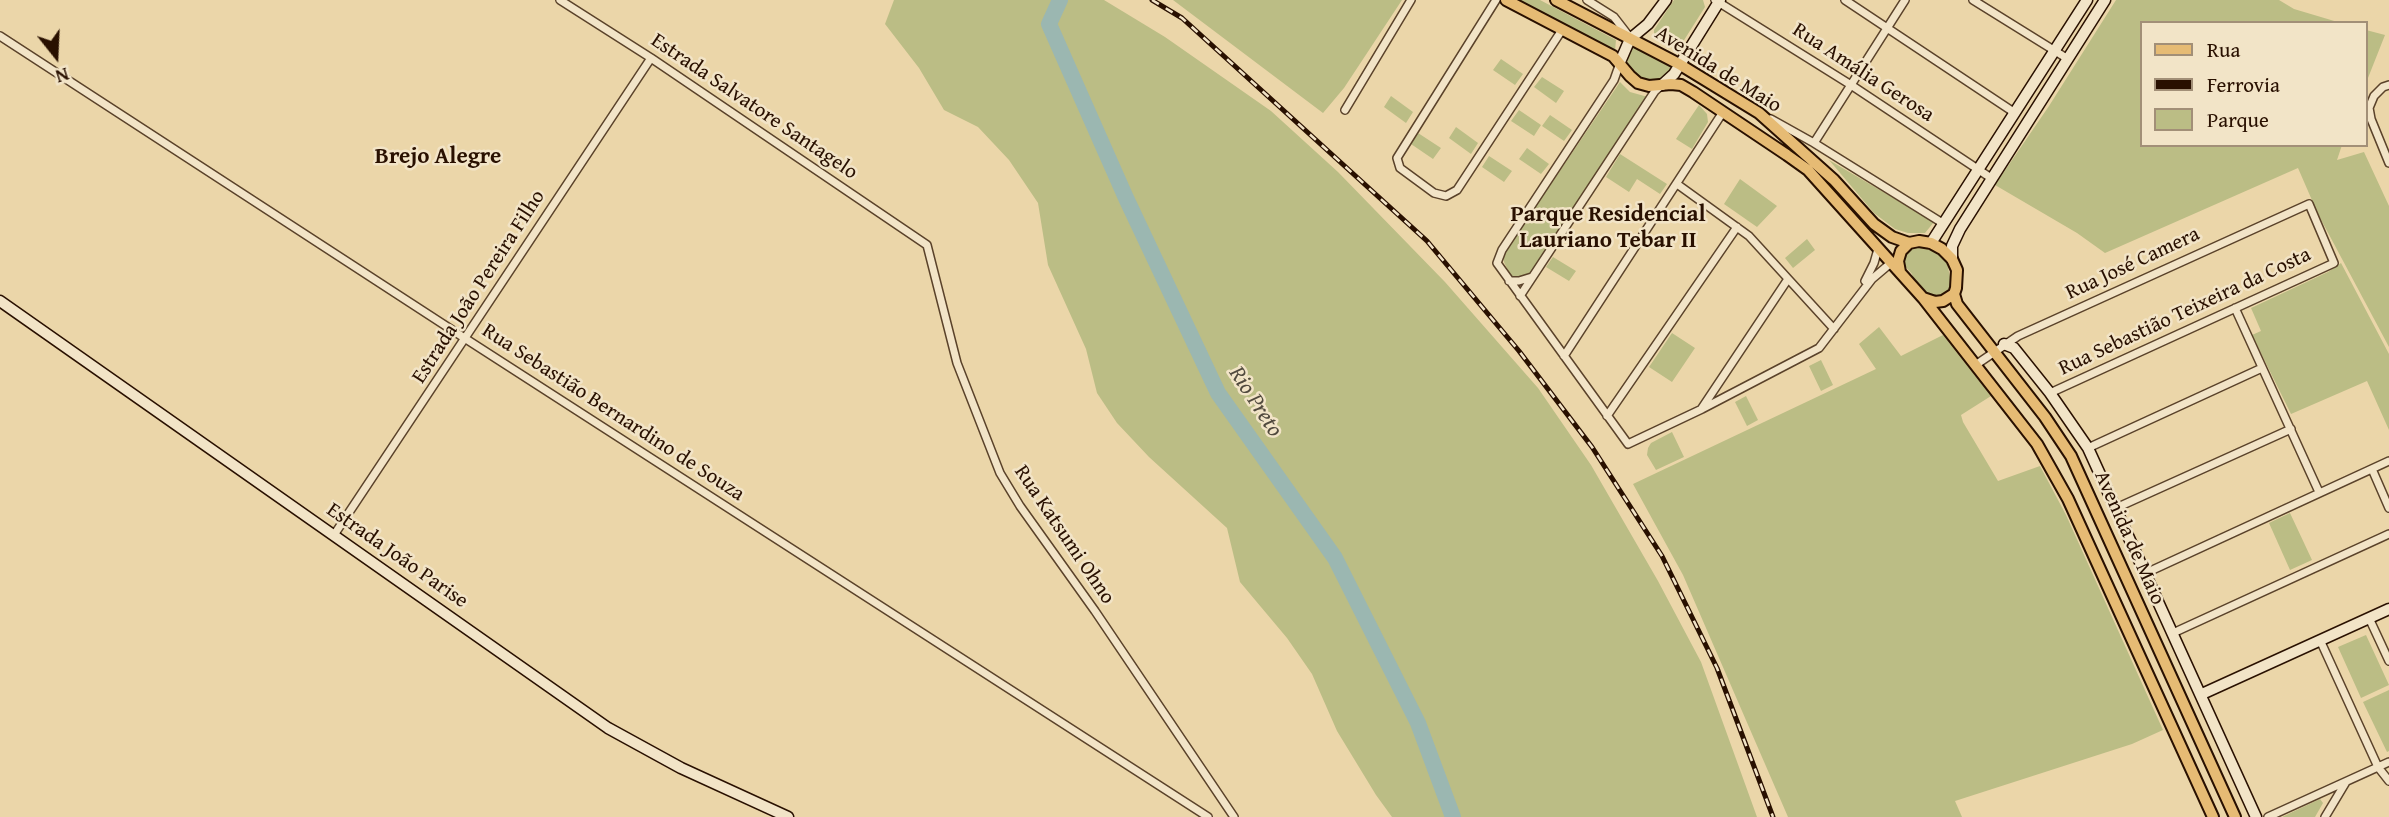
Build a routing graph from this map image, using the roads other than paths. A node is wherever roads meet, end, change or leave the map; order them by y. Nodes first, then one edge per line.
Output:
1 (560, 0) edge
2 (1411, 0) edge
3 (1496, 0) edge
4 (1506, 0) edge
5 (1556, 0) edge
6 (1587, 0) edge
7 (1666, 0) edge
8 (1845, 0) edge
9 (1905, 0) edge
10 (1973, 0) edge
11 (2087, 0) edge
12 (2105, 0) edge
13 (1718, 1) edge
14 (1887, 27) junction
15 (1562, 30) junction
16 (0, 36) edge
17 (1630, 38) junction
18 (2054, 51) junction
19 (651, 58) junction
20 (2068, 60) junction
21 (1620, 62) junction
22 (1679, 64) junction
23 (1662, 85) junction
24 (1852, 85) junction
25 (2389, 85) edge
26 (1345, 110) dead end
27 (1723, 112) junction
28 (1759, 113) junction
29 (2015, 113) junction
30 (1814, 143) junction
31 (2389, 163) edge
32 (1979, 169) junction
33 (1991, 178) junction
34 (1677, 184) junction
35 (1944, 224) junction
36 (1737, 227) junction
37 (1909, 243) junction
38 (1931, 243) junction
39 (927, 245) joint
40 (1878, 249) junction
41 (1952, 260) junction
42 (1892, 262) junction
43 (2334, 263) joint
44 (1900, 272) junction
45 (1533, 276) junction
46 (1788, 279) junction
47 (1509, 281) junction
48 (1954, 294) junction
49 (1520, 296) junction
50 (1855, 298) junction
51 (1923, 298) junction
52 (0, 301) edge
53 (2235, 308) junction
54 (1834, 329) junction
55 (466, 340) junction
56 (2004, 344) junction
57 (1993, 352) junction
58 (1564, 356) junction
59 (1977, 364) junction
60 (2262, 368) junction
61 (2050, 393) junction
62 (1702, 409) junction
63 (1607, 415) junction
64 (2291, 429) junction
65 (2088, 448) junction
66 (2389, 461) edge
67 (2372, 469) junction
68 (2319, 492) junction
69 (2116, 508) junction
70 (2389, 508) edge
71 (2389, 534) edge
72 (334, 536) junction
73 (2146, 573) junction
74 (2389, 609) edge
75 (2369, 618) junction
76 (2173, 633) junction
77 (2153, 640) junction
78 (2320, 640) junction
79 (2138, 650) junction
80 (2389, 661) edge
81 (2202, 694) junction
82 (2389, 762) edge
83 (2378, 767) junction
84 (2389, 781) edge
85 (2346, 782) junction
86 (788, 817) edge
87 (1208, 817) edge
88 (1234, 817) edge
89 (2213, 817) edge
90 (2235, 817) edge
91 (2256, 817) edge
92 (2268, 817) edge
93 (2325, 817) edge

1 - 19 street, Estrada Salvatore Santagelo
2 - 26 street
3 - 15 street
4 - 15 main road, Avenida de Maio
5 - 17 main road, Avenida de Maio
6 - 17 street
7 - 17 main road
8 - 14 street
9 - 14 street
10 - 18 street
11 - 18 main road
12 - 20 main road
13 - 22 main road
13 - 24 street, Rua Amália Gerosa
14 - 24 street
14 - 29 street
15 - 21 main road, Avenida de Maio
16 - 55 street, Rua Sebastião Bernardino de Souza
17 - 21 main road
17 - 22 main road, Avenida de Maio
18 - 20 street
18 - 29 main road
19 - 39 street, Estrada Salvatore Santagelo
19 - 55 street, Estrada João Pereira Filho
20 - 33 main road
21 - 23 main road, Avenida de Maio
21 - 47 street
22 - 23 main road
22 - 28 main road, Avenida de Maio
23 - 27 main road, Avenida de Maio
23 - 45 street
24 - 30 street
24 - 32 street, Rua Amália Gerosa
25 - 31 street
27 - 34 street
27 - 40 main road, Avenida de Maio
28 - 30 street
28 - 37 main road, Avenida de Maio
29 - 32 main road
30 - 35 street
32 - 33 street, Rua Amália Gerosa
32 - 35 main road
33 - 41 main road
34 - 36 street
34 - 58 street
35 - 38 main road
36 - 46 street
36 - 63 street
37 - 38 main road
37 - 44 main road
38 - 41 main road
39 - 88 street, Rua Katsumi Ohno
40 - 42 main road, Avenida de Maio
40 - 50 street
41 - 48 main road
42 - 44 main road, Avenida de Maio
42 - 50 street
43 - 53 street, Rua Sebastião Teixeira da Costa
43 - 56 street, Rua José Camera
44 - 51 main road
45 - 47 street
45 - 49 street
46 - 54 street
46 - 62 street
47 - 49 street
48 - 51 main road
48 - 57 main road, Avenida de Maio
49 - 58 street
50 - 54 street
51 - 59 main road, Avenida de Maio
52 - 72 main road, Estrada João Parise
53 - 60 street
53 - 61 street, Rua Sebastião Teixeira da Costa
54 - 62 street
55 - 72 street, Estrada João Pereira Filho
55 - 87 street, Rua Sebastião Bernardino de Souza
56 - 57 street, Rua José Camera
56 - 61 main road
57 - 59 street, Rua José Camera
57 - 77 main road, Avenida de Maio
58 - 63 street
59 - 79 main road, Avenida de Maio
60 - 64 street
60 - 65 street
61 - 65 main road
62 - 63 street
64 - 68 street
64 - 69 street
65 - 69 main road
66 - 67 street
67 - 68 street
67 - 70 street
68 - 73 street
69 - 73 main road
71 - 76 street
72 - 86 main road, Estrada João Parise
73 - 76 main road
74 - 75 main road
75 - 78 main road
75 - 80 street
76 - 81 main road
77 - 79 main road
77 - 90 main road, Avenida de Maio
78 - 81 main road
78 - 83 street
79 - 89 main road, Avenida de Maio
81 - 91 main road
82 - 83 street
83 - 84 street
83 - 85 street
85 - 92 street
85 - 93 street

